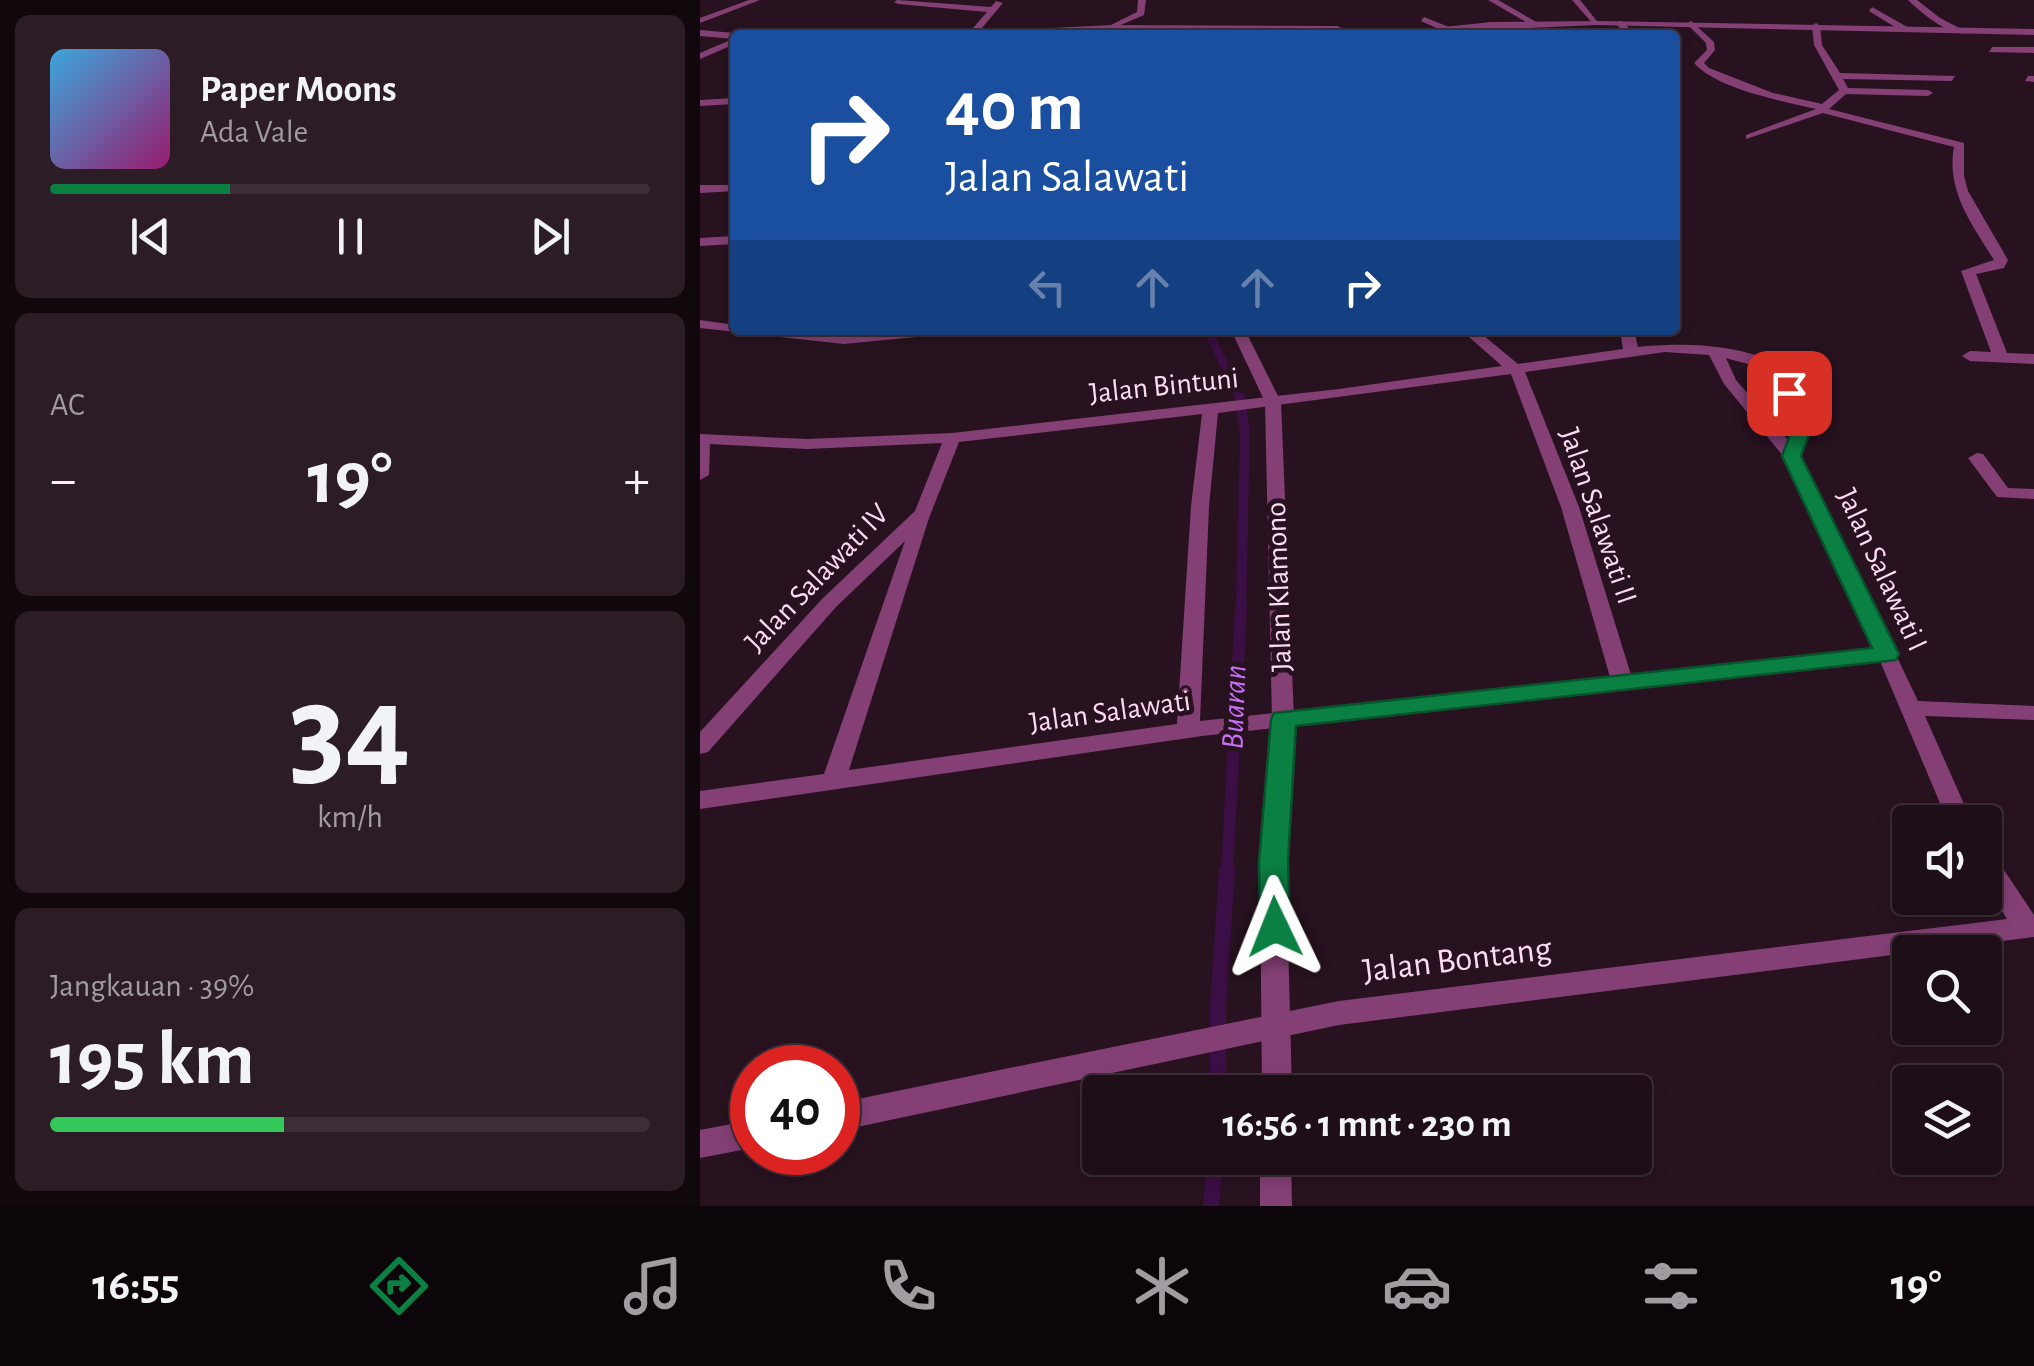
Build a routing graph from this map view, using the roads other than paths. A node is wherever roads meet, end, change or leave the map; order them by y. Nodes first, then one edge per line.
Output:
1 (756, 0) edge
2 (1002, 0) edge
3 (1142, 0) edge
4 (1492, 0) edge
5 (1576, 0) edge
6 (1912, 0) edge
7 (898, 2) edge
8 (992, 10) junction
9 (1872, 10) dead end
10 (1424, 19) dead end
11 (700, 21) edge
12 (1598, 22) junction
13 (1534, 23) junction
14 (1619, 23) junction
15 (1691, 24) junction
16 (1816, 26) junction
17 (1112, 28) junction
18 (975, 30) edge
19 (1042, 30) edge
20 (1146, 30) edge
21 (1302, 30) edge
22 (1340, 30) edge
23 (1446, 30) edge
24 (1482, 30) edge
25 (1627, 30) edge
26 (1906, 30) junction
27 (1965, 32) junction
28 (2034, 32) edge
29 (700, 33) edge
30 (730, 38) edge
31 (730, 41) edge
32 (1992, 50) dead end
33 (2034, 50) edge
34 (700, 56) edge
35 (1840, 76) junction
36 (1952, 78) dead end
37 (1844, 91) junction
38 (1928, 93) dead end
39 (700, 102) edge
40 (730, 102) edge
41 (1824, 109) junction
42 (1750, 137) dead end
43 (730, 188) edge
44 (700, 189) edge
45 (730, 240) edge
46 (700, 242) edge
47 (700, 324) edge
48 (730, 329) edge
49 (790, 335) edge
50 (896, 335) edge
51 (1240, 335) edge
52 (1474, 335) edge
53 (1628, 335) edge
54 (1631, 351) junction
55 (1715, 351) junction
56 (1970, 356) dead end
57 (2001, 358) junction
58 (2034, 360) edge
59 (1517, 371) junction
60 (1273, 402) junction
61 (1218, 406) junction
62 (952, 438) junction
63 (701, 439) edge
64 (1792, 456) junction
65 (1977, 458) dead end
66 (700, 475) edge
67 (2034, 494) edge
68 (923, 514) junction
69 (1887, 654) junction
70 (1622, 680) junction
71 (1910, 708) junction
72 (2034, 713) edge
73 (1283, 719) junction
74 (1195, 729) junction
75 (700, 746) edge
76 (832, 782) junction
77 (700, 800) edge
78 (1953, 805) edge
79 (2002, 886) edge
80 (2029, 925) edge
81 (1278, 1026) junction
82 (1277, 1075) edge
83 (860, 1113) edge
84 (730, 1138) edge
85 (700, 1144) edge
86 (1276, 1175) edge
87 (1276, 1206) edge

1 - 11 street
2 - 8 street
3 - 17 street
4 - 13 street
5 - 12 street
6 - 27 street
7 - 8 street
8 - 18 street
9 - 26 street
10 - 23 street
12 - 13 street
12 - 14 street
13 - 24 street
14 - 15 street
14 - 25 street
15 - 16 street
15 - 41 street
16 - 26 street
16 - 35 street
17 - 19 street
17 - 20 street
21 - 22 street
26 - 27 street
27 - 28 street
29 - 30 street
31 - 34 street
32 - 33 street
35 - 36 street
35 - 37 street
37 - 38 street
37 - 41 street
39 - 40 street
41 - 42 street
41 - 57 street
43 - 44 street
45 - 46 street
47 - 48 street
49 - 50 street
51 - 60 street, Jalan Klamono
52 - 59 street
53 - 54 street
54 - 55 street, Jalan Salawati I
54 - 59 street, Jalan Bintuni
55 - 64 street, Jalan Salawati I
55 - 64 street, Jalan Salawati I
56 - 57 street
57 - 58 street
59 - 60 street, Jalan Bintuni
59 - 70 street, Jalan Salawati II
60 - 61 street, Jalan Bintuni
60 - 73 street, Jalan Klamono
61 - 62 street, Jalan Bintuni
61 - 74 street
62 - 63 street, Jalan Bintuni
62 - 68 street, Jalan Salawati IV
63 - 66 street
64 - 69 street, Jalan Salawati I
65 - 67 street
68 - 75 street, Jalan Salawati IV
68 - 76 street
69 - 70 street, Jalan Salawati
69 - 71 street, Jalan Salawati I
70 - 73 street, Jalan Salawati
71 - 72 street
71 - 78 street, Jalan Salawati I
73 - 74 street, Jalan Salawati
73 - 81 street, Jalan Klamono
74 - 76 street, Jalan Salawati
76 - 77 street, Jalan Salawati
79 - 80 street
80 - 81 street, Jalan Bontang
81 - 82 street, Jalan Klamono
81 - 83 street, Jalan Bontang
84 - 85 street
86 - 87 street

